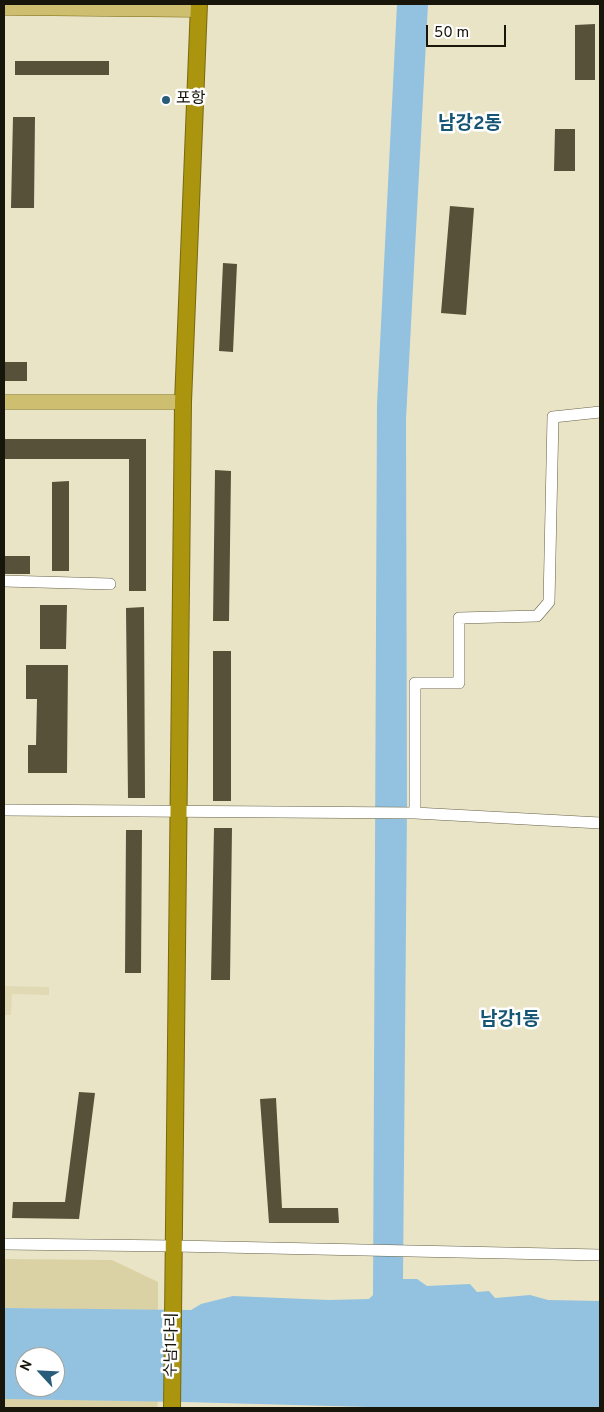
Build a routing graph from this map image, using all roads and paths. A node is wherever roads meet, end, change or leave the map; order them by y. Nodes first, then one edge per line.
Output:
1 (198, 7) edge
2 (4, 8) edge
3 (4, 402) edge
4 (183, 402) junction
5 (600, 412) edge
6 (4, 581) edge
7 (110, 584) dead end
8 (4, 810) edge
9 (178, 811) junction
10 (415, 813) junction
11 (600, 823) edge
12 (4, 1244) edge
13 (175, 1246) junction
14 (600, 1255) edge
15 (172, 1408) edge

1 - 2 main road
1 - 4 highway, 수남1다리
3 - 4 main road
4 - 9 highway, 수남1다리
5 - 10 street
6 - 7 street
8 - 9 street
9 - 10 street
9 - 13 highway, 수남1다리
10 - 11 street
12 - 13 street
13 - 14 street
13 - 15 highway, 수남1다리

